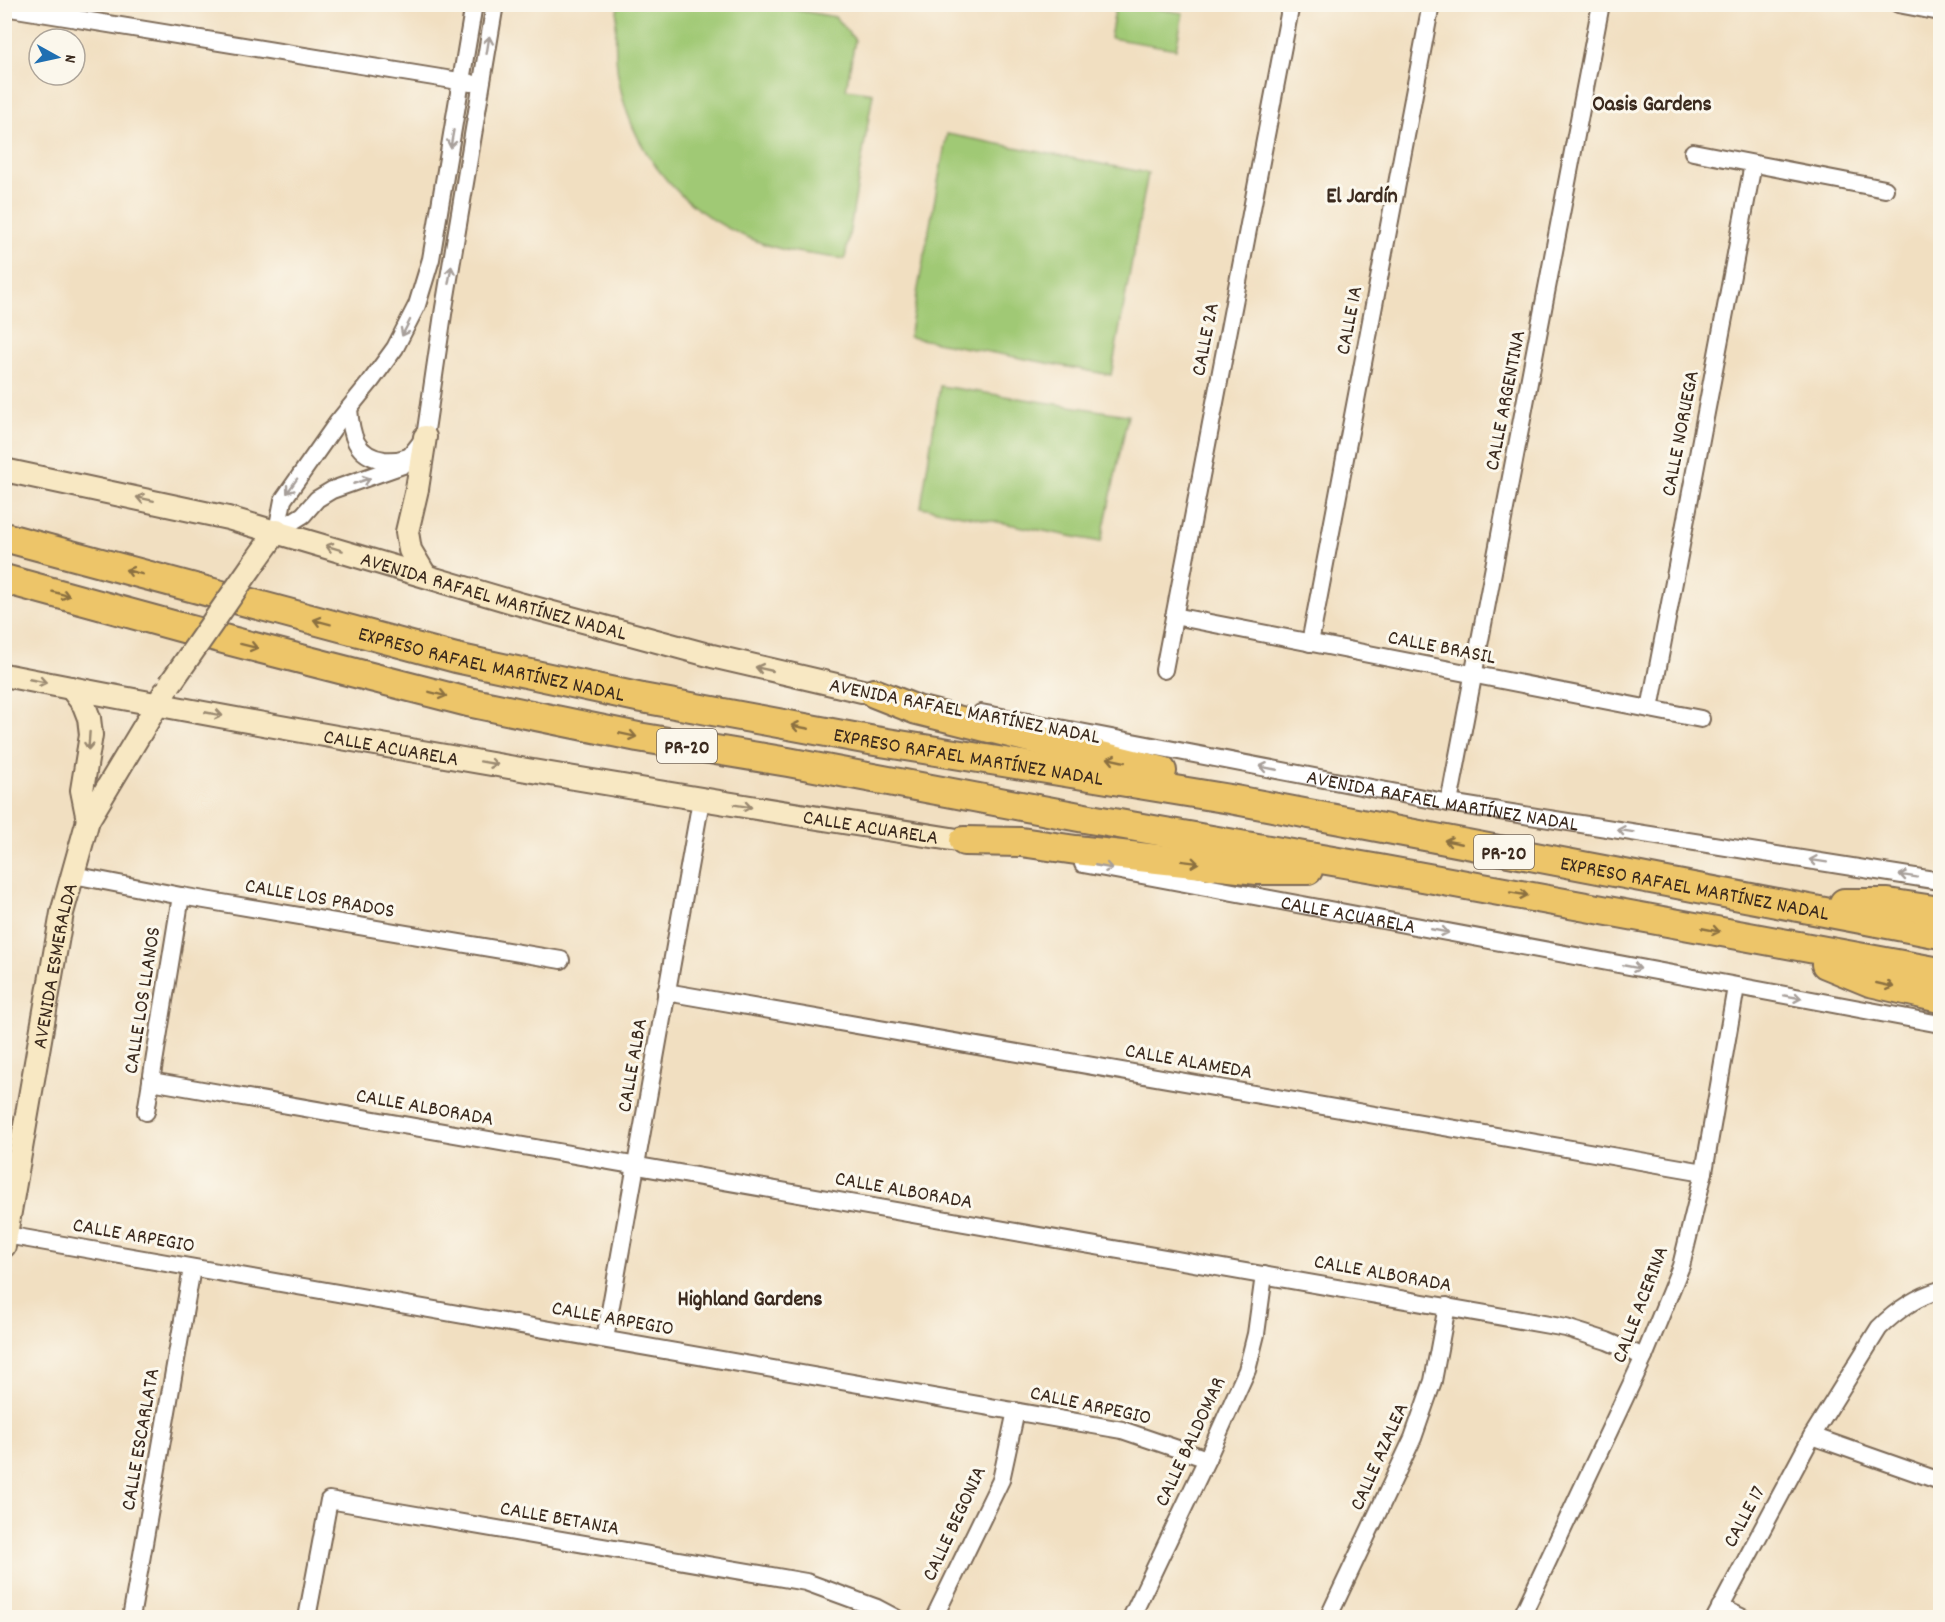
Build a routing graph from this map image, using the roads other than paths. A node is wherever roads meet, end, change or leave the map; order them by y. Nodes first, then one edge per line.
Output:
1 (474, 4) edge
2 (495, 4) edge
3 (1431, 4) edge
4 (1602, 4) edge
5 (1898, 4) edge
6 (4, 8) edge
7 (1290, 11) edge
8 (1941, 12) edge
9 (461, 82) junction
10 (482, 85) junction
11 (1693, 152) dead end
12 (1754, 164) junction
13 (1885, 189) dead end
14 (349, 409) junction
15 (425, 437) junction
16 (412, 455) junction
17 (4, 470) edge
18 (277, 531) junction
19 (4, 537) edge
20 (425, 575) junction
21 (4, 579) edge
22 (1174, 616) junction
23 (1310, 643) junction
24 (1164, 670) dead end
25 (4, 675) edge
26 (1474, 676) junction
27 (71, 688) junction
28 (868, 692) junction
29 (157, 703) junction
30 (1650, 709) junction
31 (1701, 719) dead end
32 (1230, 799) junction
33 (701, 800) junction
34 (1449, 803) junction
35 (88, 820) junction
36 (964, 841) junction
37 (1379, 869) junction
38 (73, 875) junction
39 (1941, 881) edge
40 (181, 896) junction
41 (1779, 903) junction
42 (1941, 911) edge
43 (1941, 934) edge
44 (1772, 942) junction
45 (561, 960) dead end
46 (1941, 972) edge
47 (1736, 987) junction
48 (666, 992) junction
49 (1941, 998) edge
50 (1941, 1024) edge
51 (151, 1081) junction
52 (146, 1112) dead end
53 (636, 1166) junction
54 (1704, 1172) junction
55 (5, 1240) edge
56 (192, 1268) junction
57 (1264, 1275) junction
58 (1941, 1290) edge
59 (1447, 1306) junction
60 (605, 1339) junction
61 (1644, 1357) junction
62 (1016, 1411) junction
63 (1812, 1436) junction
64 (1207, 1459) junction
65 (1941, 1481) edge
66 (1717, 1612) edge
67 (131, 1617) edge
68 (307, 1617) edge
69 (896, 1617) edge
70 (934, 1617) edge
71 (1131, 1617) edge
72 (1328, 1617) edge
73 (1521, 1617) edge
74 (1743, 1617) edge

1 - 9 street
10 -> 2 street
3 - 23 street, CALLE 1A
4 - 26 street, CALLE ARGENTINA
5 - 8 street
6 - 9 street
7 - 22 street, CALLE 2A
9 - 10 street
9 -> 14 street
15 -> 10 street
11 - 12 street
12 - 13 street
12 - 30 street, CALLE NORUEGA
14 - 16 street
14 -> 18 street
15 - 16 street
15 - 20 street
18 -> 16 street
18 -> 17 street, AVENIDA RAFAEL MARTÍNEZ NADAL
20 -> 18 street, AVENIDA RAFAEL MARTÍNEZ NADAL
18 - 29 street, AVENIDA ESMERALDA, bridge
32 -> 19 highway, EXPRESO RAFAEL MARTÍNEZ NADAL / PR-20
28 -> 20 street, AVENIDA RAFAEL MARTÍNEZ NADAL
21 -> 37 highway, EXPRESO RAFAEL MARTÍNEZ NADAL / PR-20
22 - 23 street, CALLE BRASIL
22 - 24 street, CALLE 2A
23 - 26 street, CALLE BRASIL
25 -> 27 street, CALLE ACUARELA
26 - 30 street, CALLE BRASIL
26 - 34 street, CALLE ARGENTINA
27 - 29 street, CALLE ACUARELA
27 -> 35 street
32 -> 28 highway
34 -> 28 street, AVENIDA RAFAEL MARTÍNEZ NADAL
29 -> 33 street, CALLE ACUARELA
29 - 35 street, AVENIDA ESMERALDA
30 - 31 street, CALLE BRASIL
41 -> 32 highway, EXPRESO RAFAEL MARTÍNEZ NADAL / PR-20
33 -> 36 street, CALLE ACUARELA
33 - 48 street, CALLE ALBA
39 -> 34 street, AVENIDA RAFAEL MARTÍNEZ NADAL
35 - 38 street, AVENIDA ESMERALDA
36 -> 37 highway
36 -> 47 street, CALLE ACUARELA
37 -> 44 highway, EXPRESO RAFAEL MARTÍNEZ NADAL / PR-20
38 - 40 street, CALLE LOS PRADOS
38 - 55 street, AVENIDA ESMERALDA
40 - 45 street, CALLE LOS PRADOS
40 - 51 street, CALLE LOS LLANOS
41 - 42 highway
41 - 43 highway, EXPRESO RAFAEL MARTÍNEZ NADAL / PR-20
44 - 46 highway, EXPRESO RAFAEL MARTÍNEZ NADAL / PR-20
44 -> 49 highway
47 -> 50 street
47 - 54 street, CALLE ACERINA
48 - 53 street, CALLE ALBA
48 - 54 street, CALLE ALAMEDA
51 - 52 street, CALLE LOS LLANOS
51 - 53 street, CALLE ALBORADA
53 - 57 street, CALLE ALBORADA
53 - 60 street, CALLE ALBA
54 - 61 street, CALLE ACERINA
55 - 56 street, CALLE ARPEGIO
56 - 60 street, CALLE ARPEGIO
56 - 67 street, CALLE ESCARLATA
57 - 59 street, CALLE ALBORADA
57 - 64 street, CALLE BALDOMAR
58 - 63 street, CALLE 17
59 - 61 street, CALLE ALBORADA
59 - 72 street, CALLE AZALEA
60 - 62 street, CALLE ARPEGIO
61 - 73 street, CALLE ACERINA
62 - 64 street, CALLE ARPEGIO
62 - 70 street, CALLE BEGONIA
63 - 65 street
63 - 66 street, CALLE 17
64 - 71 street, CALLE BALDOMAR
66 - 74 street
68 - 69 street, CALLE BETANIA

